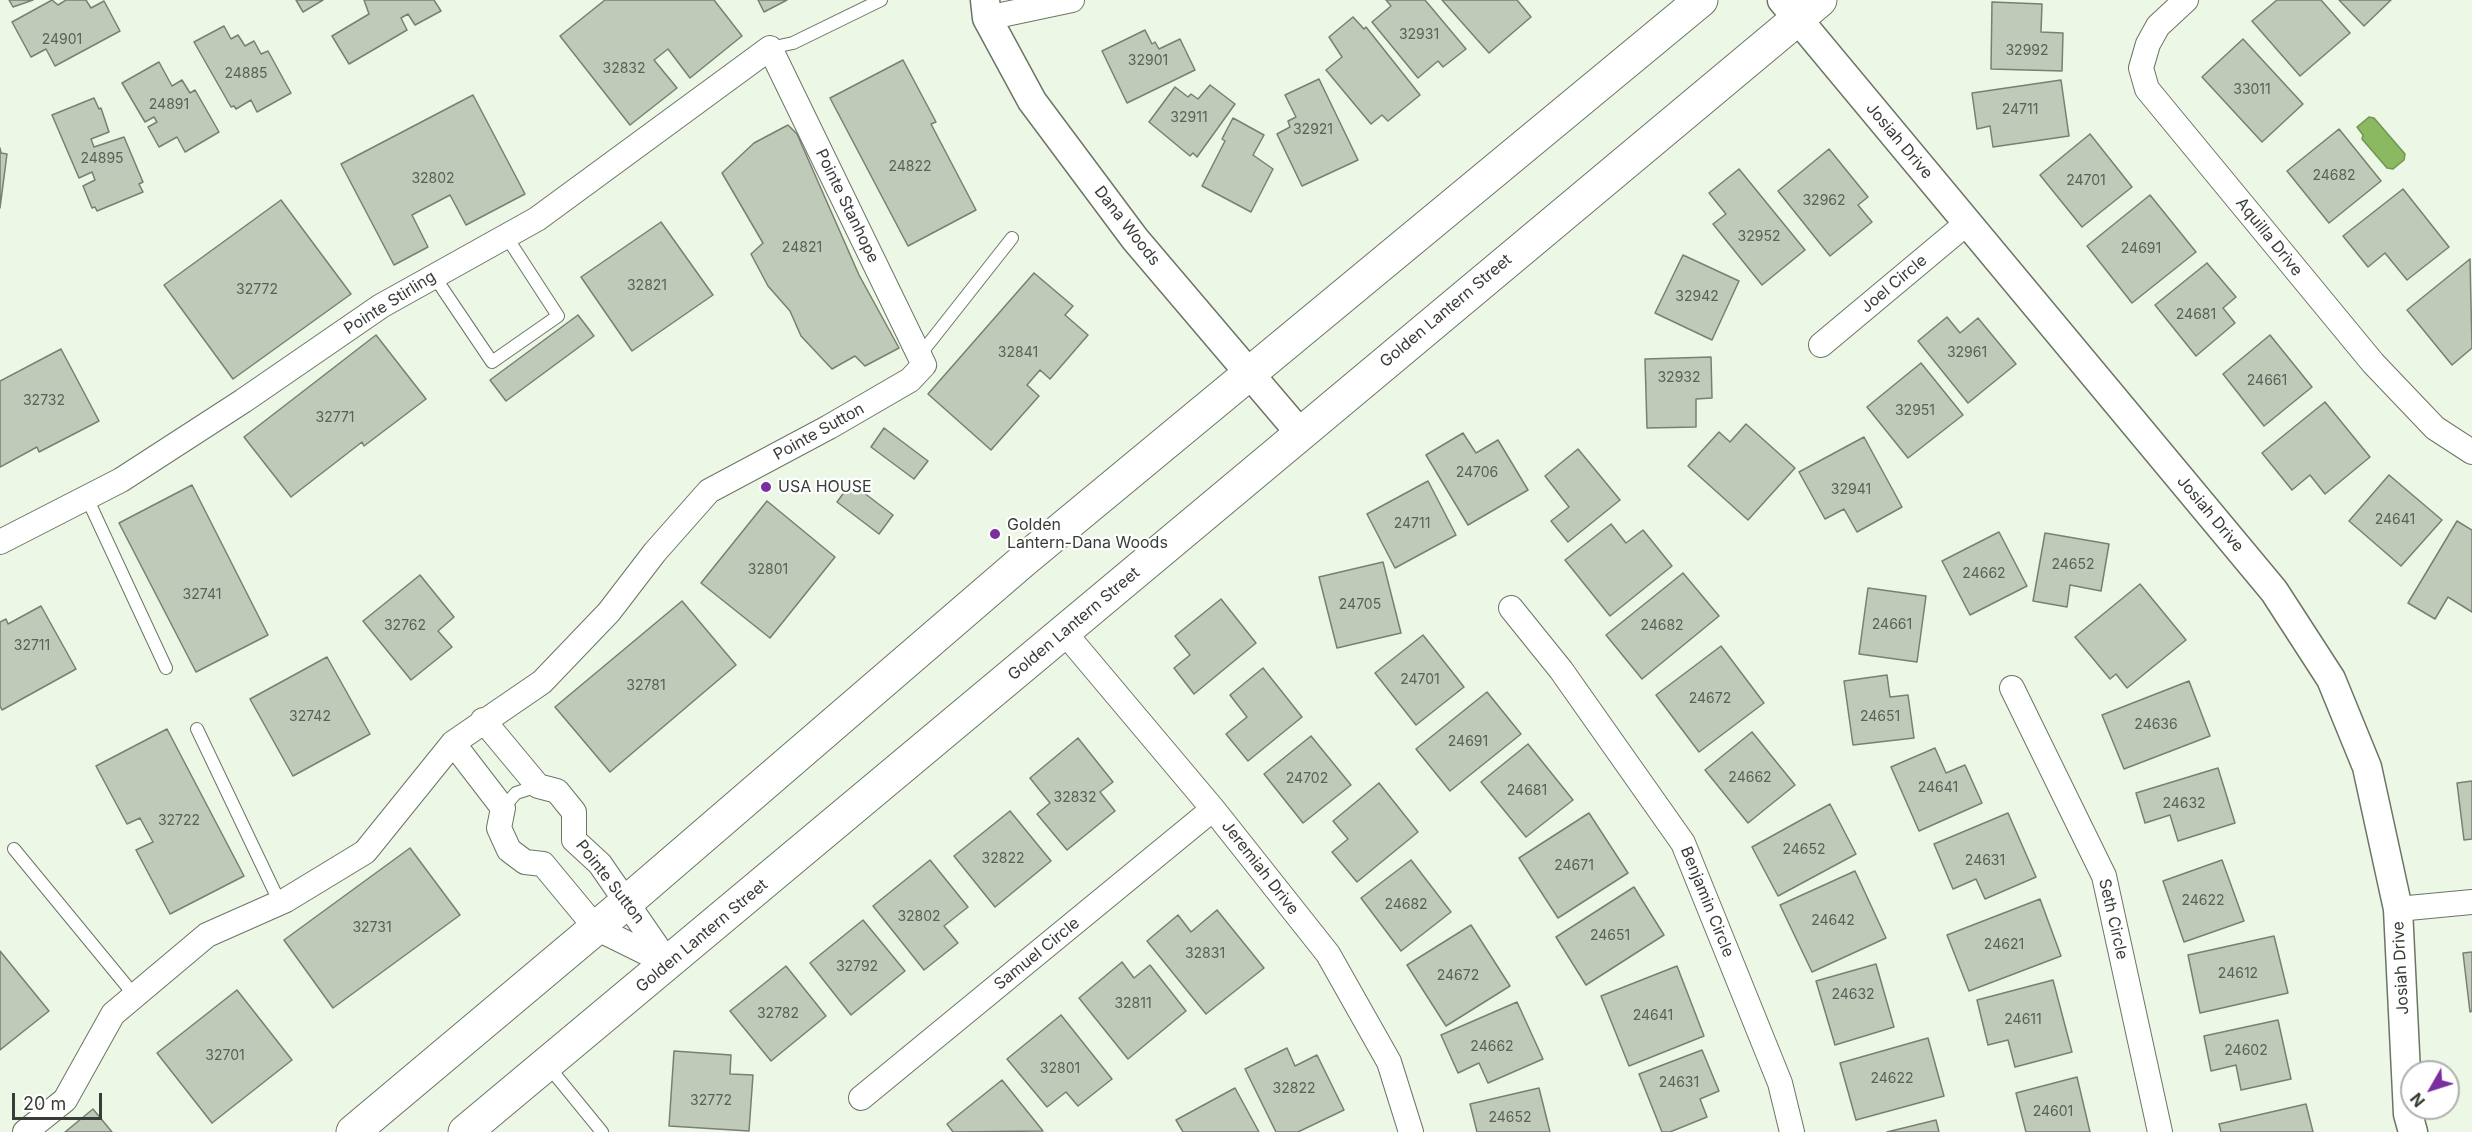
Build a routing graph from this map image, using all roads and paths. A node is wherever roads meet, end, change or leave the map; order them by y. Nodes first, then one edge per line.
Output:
1 (881, 0) edge
2 (1072, 0) edge
3 (1701, 0) edge
4 (2186, 0) edge
5 (1800, 6) edge
6 (986, 9) edge
7 (770, 48) junction
8 (1967, 223) junction
9 (506, 236) junction
10 (1012, 238) dead end
11 (434, 276) junction
12 (1821, 345) dead end
13 (921, 360) junction
14 (1249, 374) junction
15 (1300, 433) junction
16 (2472, 452) edge
17 (87, 498) junction
18 (0, 542) edge
19 (1511, 609) dead end
20 (1064, 632) junction
21 (166, 668) dead end
22 (2012, 688) dead end
23 (483, 720) junction
24 (197, 729) dead end
25 (453, 743) junction
26 (538, 786) junction
27 (503, 807) junction
28 (1213, 809) junction
29 (14, 849) dead end
30 (628, 901) junction
31 (2472, 902) edge
32 (280, 903) junction
33 (2398, 909) junction
34 (596, 928) junction
35 (669, 964) junction
36 (135, 996) junction
37 (547, 1065) junction
38 (861, 1098) dead end
39 (25, 1132) edge
40 (353, 1132) edge
41 (465, 1132) edge
42 (602, 1132) edge
43 (1411, 1132) edge
44 (1792, 1132) edge
45 (2160, 1132) edge
46 (2413, 1132) edge

1 - 7 lane
2 - 6 street
3 - 14 main road
4 - 16 street, Aquilla Drive
5 - 8 street, Josiah Drive
5 - 15 main road, Golden Lantern Street
6 - 14 street, Dana Woods
7 - 9 street, Pointe Stirling
7 - 13 street, Pointe Stanhope
8 - 12 street, Joel Circle
8 - 33 street, Josiah Drive
9 - 11 street, Pointe Stirling
9 - 11 lane
10 - 13 lane
11 - 17 street, Pointe Stirling
13 - 23 street, Pointe Sutton
14 - 15 street, Dana Woods
14 - 30 main road
15 - 20 main road, Golden Lantern Street
17 - 18 street, Pointe Stirling
17 - 21 lane
19 - 44 street, Benjamin Circle
20 - 28 street, Jeremiah Drive
20 - 35 main road, Golden Lantern Street
22 - 45 street, Seth Circle
23 - 25 street, Pointe Sutton
23 - 26 street, Pointe Sutton
24 - 32 lane
25 - 27 street
25 - 32 street, Pointe Sutton
26 - 27 lane
26 - 30 street, Pointe Sutton
27 - 34 street, Pointe Sutton
28 - 38 street, Samuel Circle
28 - 43 street, Jeremiah Drive
29 - 36 lane
30 - 34 main road
30 - 35 street, Pointe Sutton
31 - 33 street
32 - 36 street, Pointe Sutton
33 - 46 street, Josiah Drive
34 - 35 street, Pointe Sutton
34 - 40 main road
35 - 37 main road, Golden Lantern Street
36 - 39 street, Pointe Sutton
37 - 41 main road, Golden Lantern Street
37 - 42 lane

